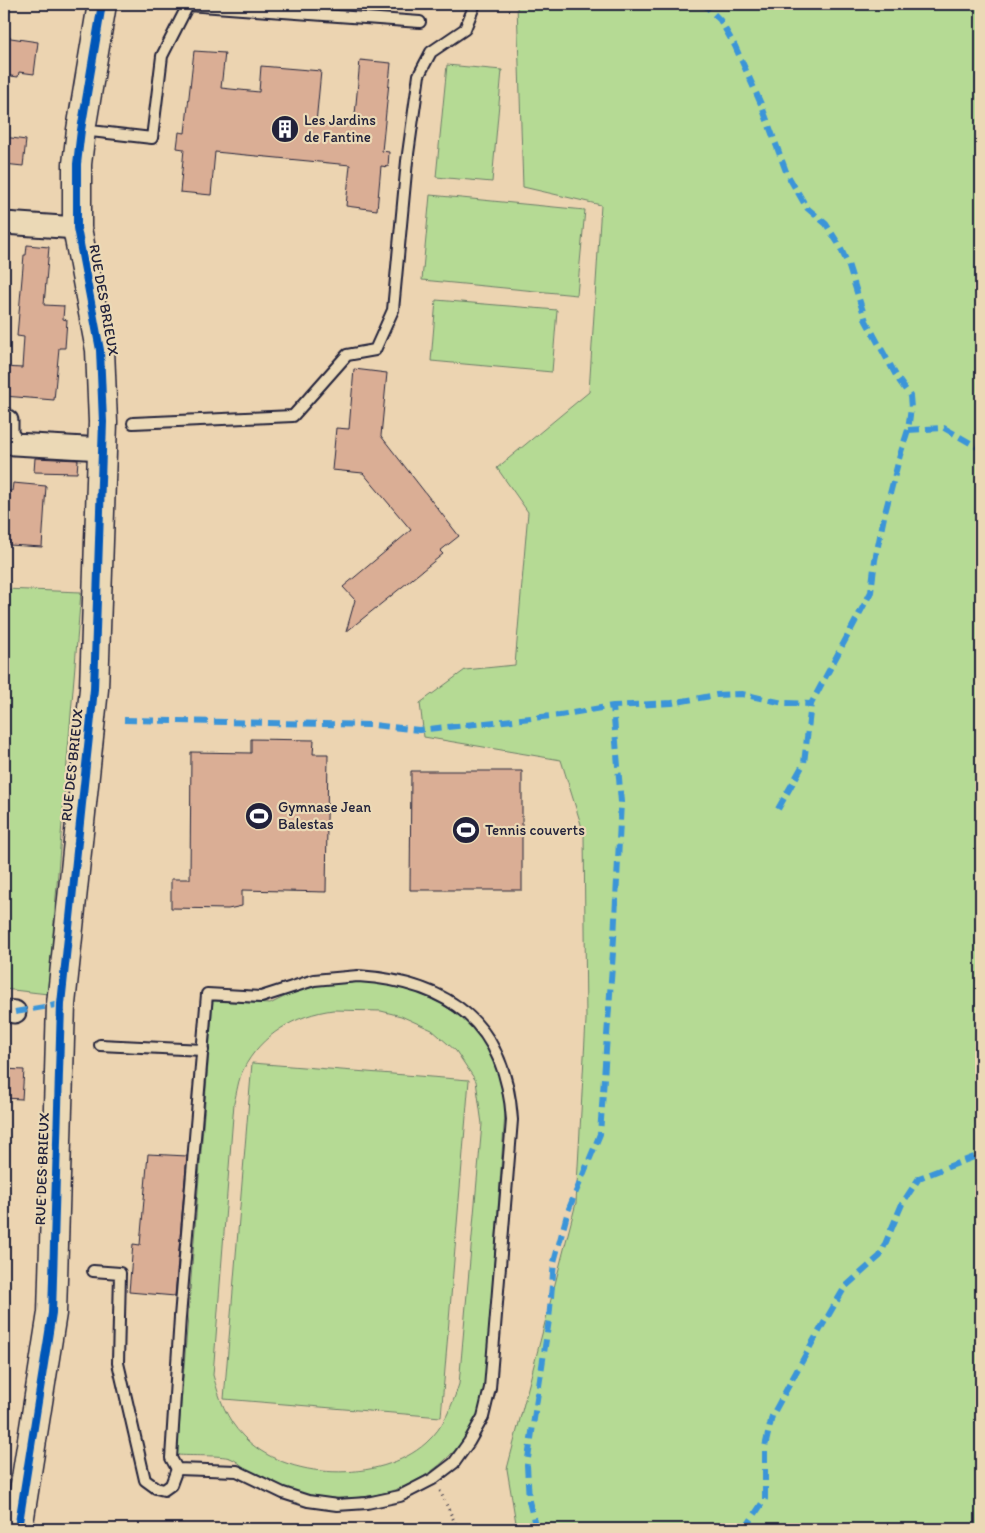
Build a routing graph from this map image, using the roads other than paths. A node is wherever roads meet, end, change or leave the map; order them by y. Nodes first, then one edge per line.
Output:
1 (102, 4) edge
2 (475, 4) edge
3 (420, 22) dead end
4 (81, 130) junction
5 (4, 223) edge
6 (77, 228) junction
7 (4, 419) edge
8 (133, 423) dead end
9 (103, 449) junction
10 (100, 1045) dead end
11 (203, 1050) junction
12 (93, 1271) dead end
13 (177, 1469) junction
14 (18, 1529) edge

1 - 4 street, RUE DES BRIEUX
2 - 8 lane
3 - 4 lane
4 - 6 street, RUE DES BRIEUX
5 - 6 street
6 - 9 street, RUE DES BRIEUX
7 - 9 street
9 - 14 street, RUE DES BRIEUX
10 - 11 lane
11 - 13 lane
11 - 13 lane
12 - 13 lane

